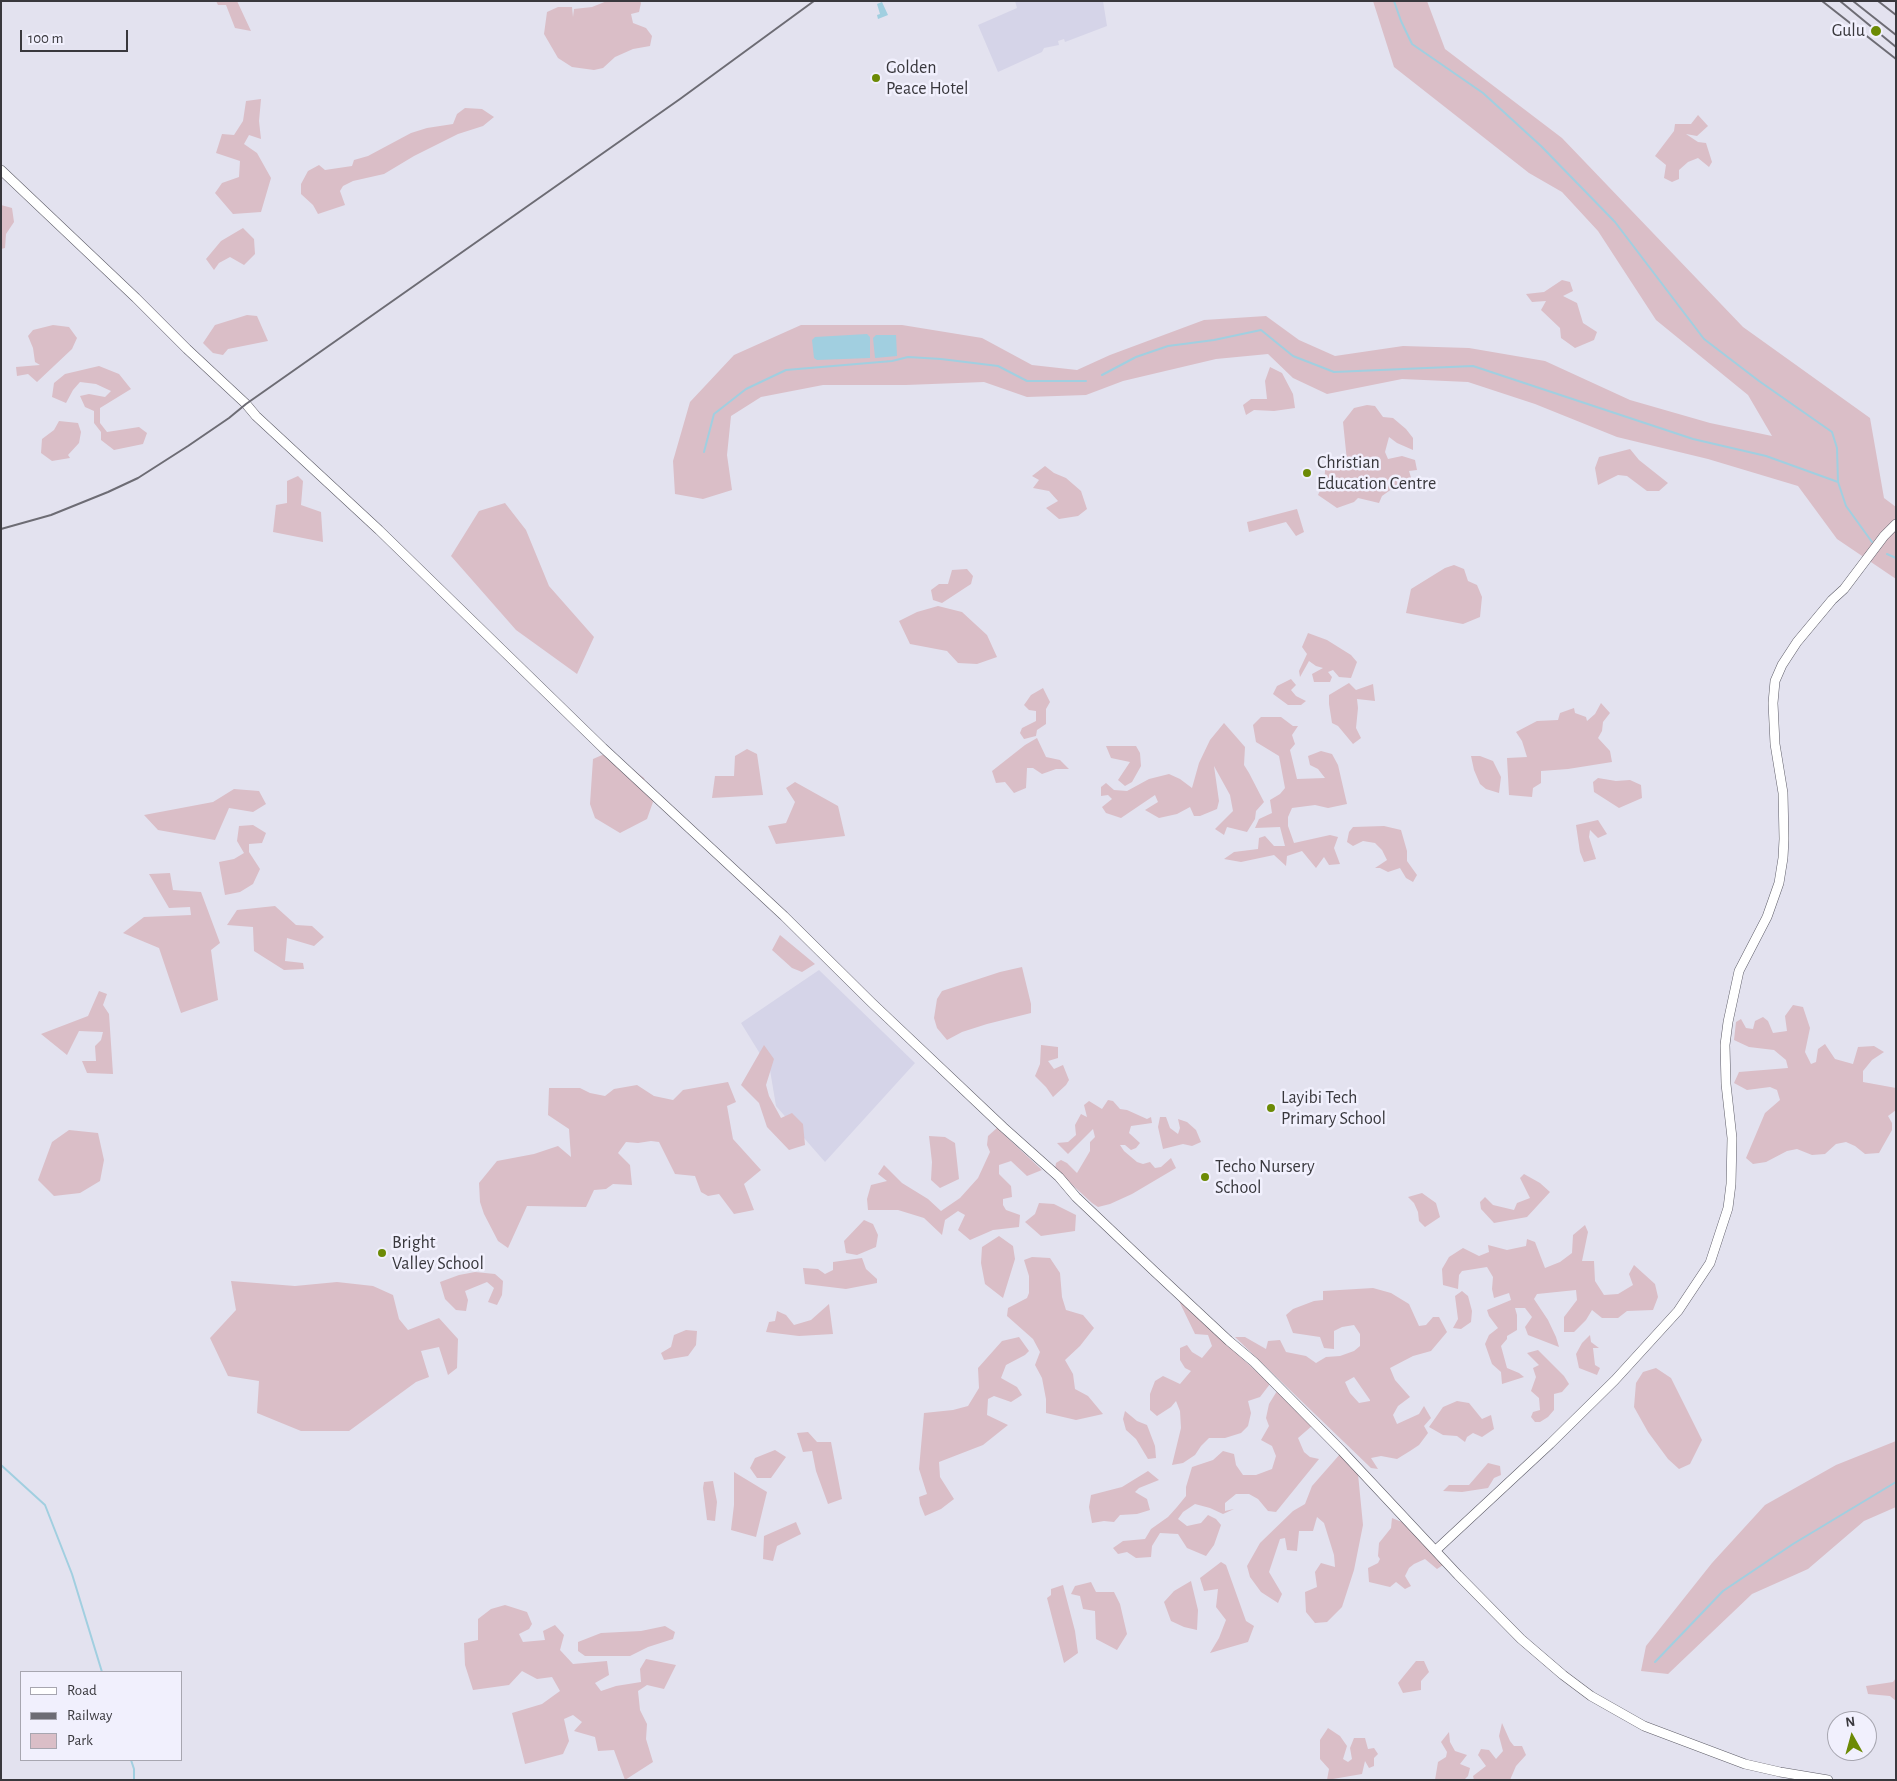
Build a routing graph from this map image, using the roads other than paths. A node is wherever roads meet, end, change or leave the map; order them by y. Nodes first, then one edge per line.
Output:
1 (1, 170) edge
2 (1896, 524) edge
3 (1436, 1550) junction
4 (1828, 1780) edge

1 - 3 street
2 - 3 street
3 - 4 street

